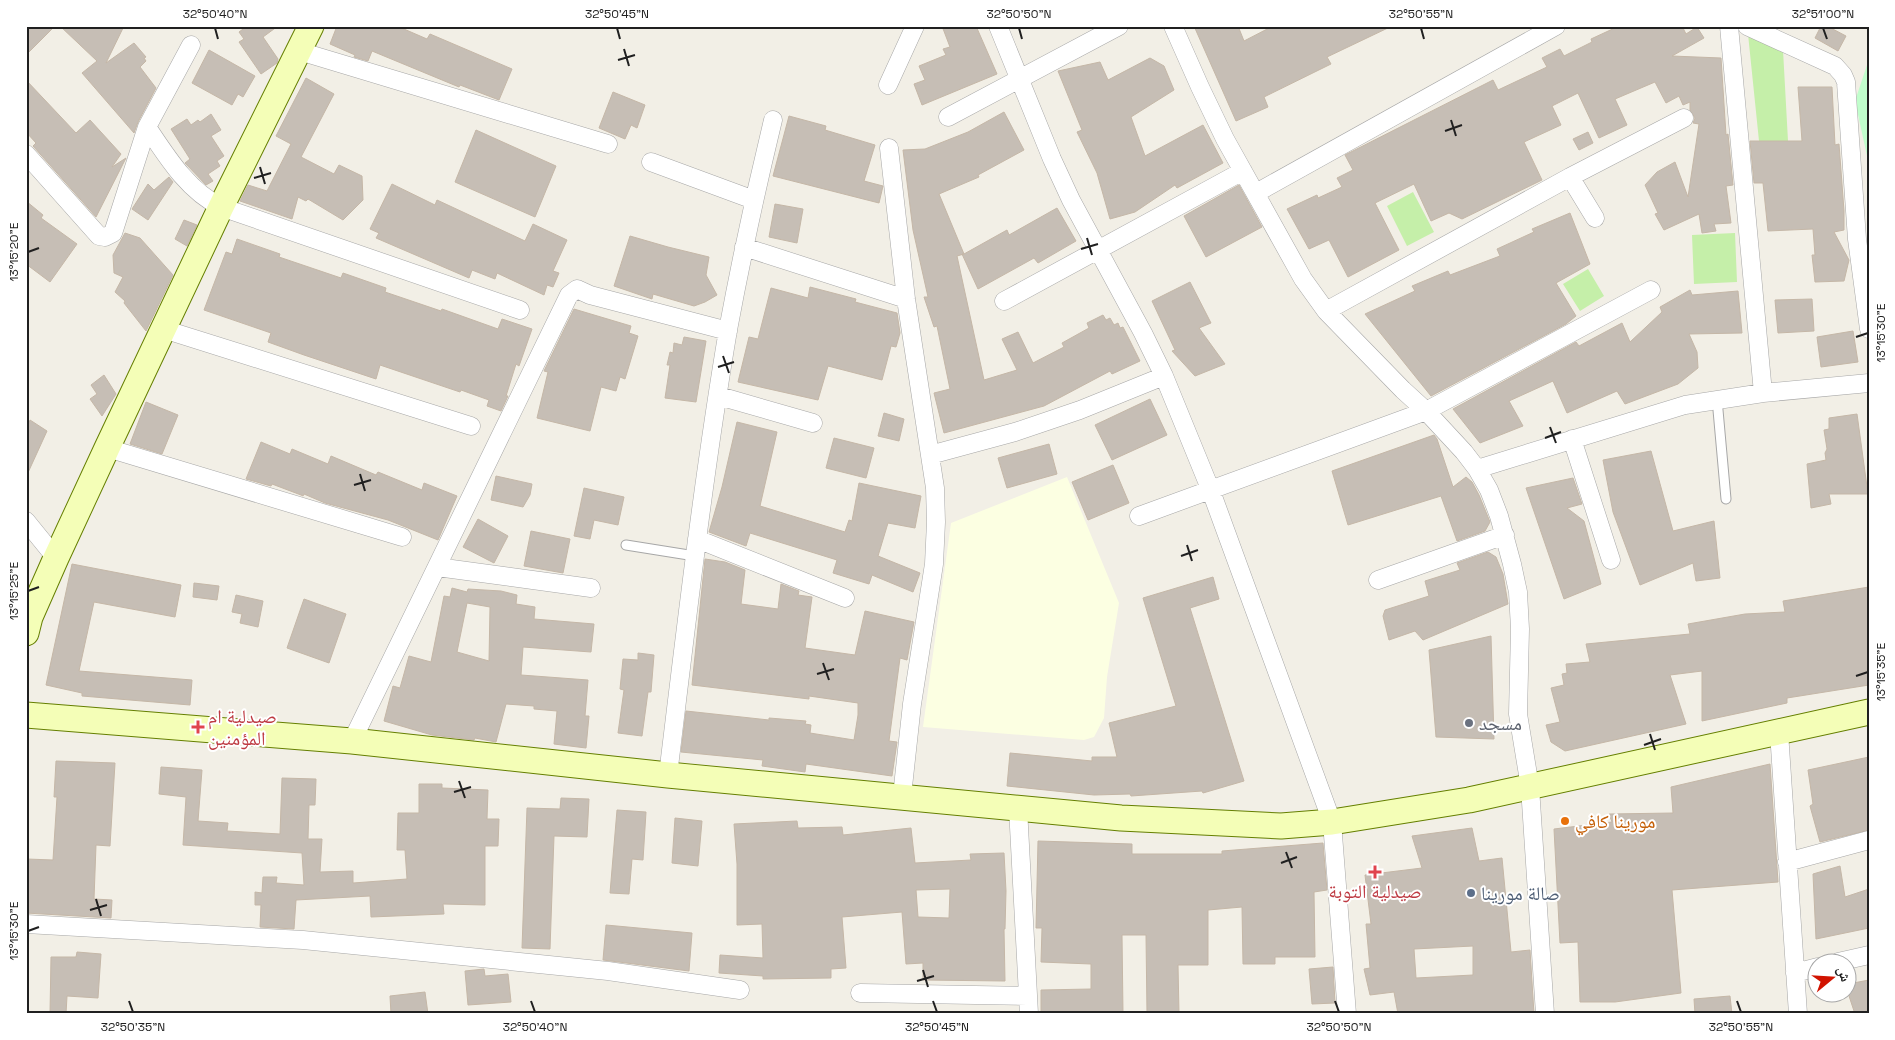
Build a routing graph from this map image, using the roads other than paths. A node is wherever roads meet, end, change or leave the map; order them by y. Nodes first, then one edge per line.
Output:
1 (312, 26) edge
2 (915, 26) edge
3 (998, 26) edge
4 (1119, 26) edge
5 (1173, 26) edge
6 (1556, 26) edge
7 (1729, 26) edge
8 (1747, 26) edge
9 (191, 45) dead end
10 (299, 51) junction
11 (1020, 80) junction
12 (888, 85) dead end
13 (948, 117) dead end
14 (1684, 118) dead end
15 (773, 120) dead end
16 (147, 127) junction
17 (608, 144) dead end
18 (889, 148) dead end
19 (26, 154) edge
20 (650, 162) dead end
21 (1243, 171) junction
22 (1570, 177) junction
23 (1256, 193) junction
24 (754, 200) junction
25 (221, 207) junction
26 (1595, 218) dead end
27 (1863, 238) edge
28 (744, 247) junction
29 (1097, 250) junction
30 (1651, 290) dead end
31 (906, 299) junction
32 (1004, 301) dead end
33 (520, 310) dead end
34 (1326, 311) junction
35 (163, 329) junction
36 (1869, 329) edge
37 (728, 331) junction
38 (1164, 376) junction
39 (1869, 383) edge
40 (1763, 392) junction
41 (719, 396) junction
42 (1717, 400) junction
43 (1426, 411) junction
44 (813, 423) dead end
45 (471, 426) dead end
46 (1572, 439) junction
47 (107, 448) junction
48 (930, 455) junction
49 (1477, 469) junction
50 (1210, 491) junction
51 (1726, 499) dead end
52 (1139, 516) dead end
53 (26, 521) edge
54 (1505, 535) junction
55 (402, 537) dead end
56 (697, 539) junction
57 (626, 546) dead end
58 (695, 556) junction
59 (56, 558) junction
60 (1611, 560) dead end
61 (437, 567) junction
62 (1378, 580) dead end
63 (591, 588) dead end
64 (845, 598) dead end
65 (28, 621) edge
66 (1869, 712) edge
67 (26, 715) edge
68 (1779, 732) junction
69 (352, 741) junction
70 (668, 775) junction
71 (1530, 787) junction
72 (902, 796) junction
73 (1018, 808) junction
74 (1332, 822) junction
75 (1869, 840) edge
76 (1788, 862) junction
77 (26, 924) edge
78 (1808, 970) edge
79 (1795, 973) junction
80 (740, 990) dead end
81 (860, 993) dead end
82 (1028, 1005) edge
83 (1347, 1014) edge
84 (1545, 1014) edge
85 (1798, 1014) edge

1 - 10 street
2 - 12 street
3 - 11 street
4 - 11 street
5 - 21 street
6 - 23 street
7 - 40 street
8 - 27 street
9 - 16 street
10 - 17 street
10 - 25 street
11 - 13 street
11 - 29 street
14 - 22 street
15 - 24 street
16 - 19 street
16 - 25 street
18 - 31 street
20 - 24 street
21 - 23 street
21 - 29 street
22 - 26 street
22 - 34 street
23 - 34 street
24 - 28 street
25 - 33 street
25 - 35 street
27 - 36 street
28 - 31 street
28 - 37 street
29 - 32 street
29 - 38 street
30 - 43 street
31 - 48 street
34 - 43 street
35 - 45 street
35 - 47 street
37 - 41 street
37 - 61 street
38 - 48 street
38 - 50 street
39 - 40 street
40 - 42 street
41 - 44 street
41 - 56 street
42 - 46 street
42 - 51 lane
43 - 49 street
43 - 50 street
46 - 49 street
46 - 60 street
47 - 55 street
47 - 59 street
48 - 72 street
49 - 54 street
50 - 52 street
50 - 74 street
53 - 59 street
54 - 62 street
54 - 71 street
56 - 58 street
56 - 64 street
57 - 58 lane
58 - 70 street
59 - 65 street
61 - 63 street
61 - 69 street
66 - 68 street
67 - 69 street
68 - 71 street
68 - 76 street
69 - 70 street
70 - 72 street
71 - 74 street
71 - 84 street
72 - 73 street
73 - 74 street
73 - 82 street
74 - 83 street
75 - 76 street
76 - 79 street
77 - 80 street
78 - 79 street
79 - 85 street
81 - 82 street

